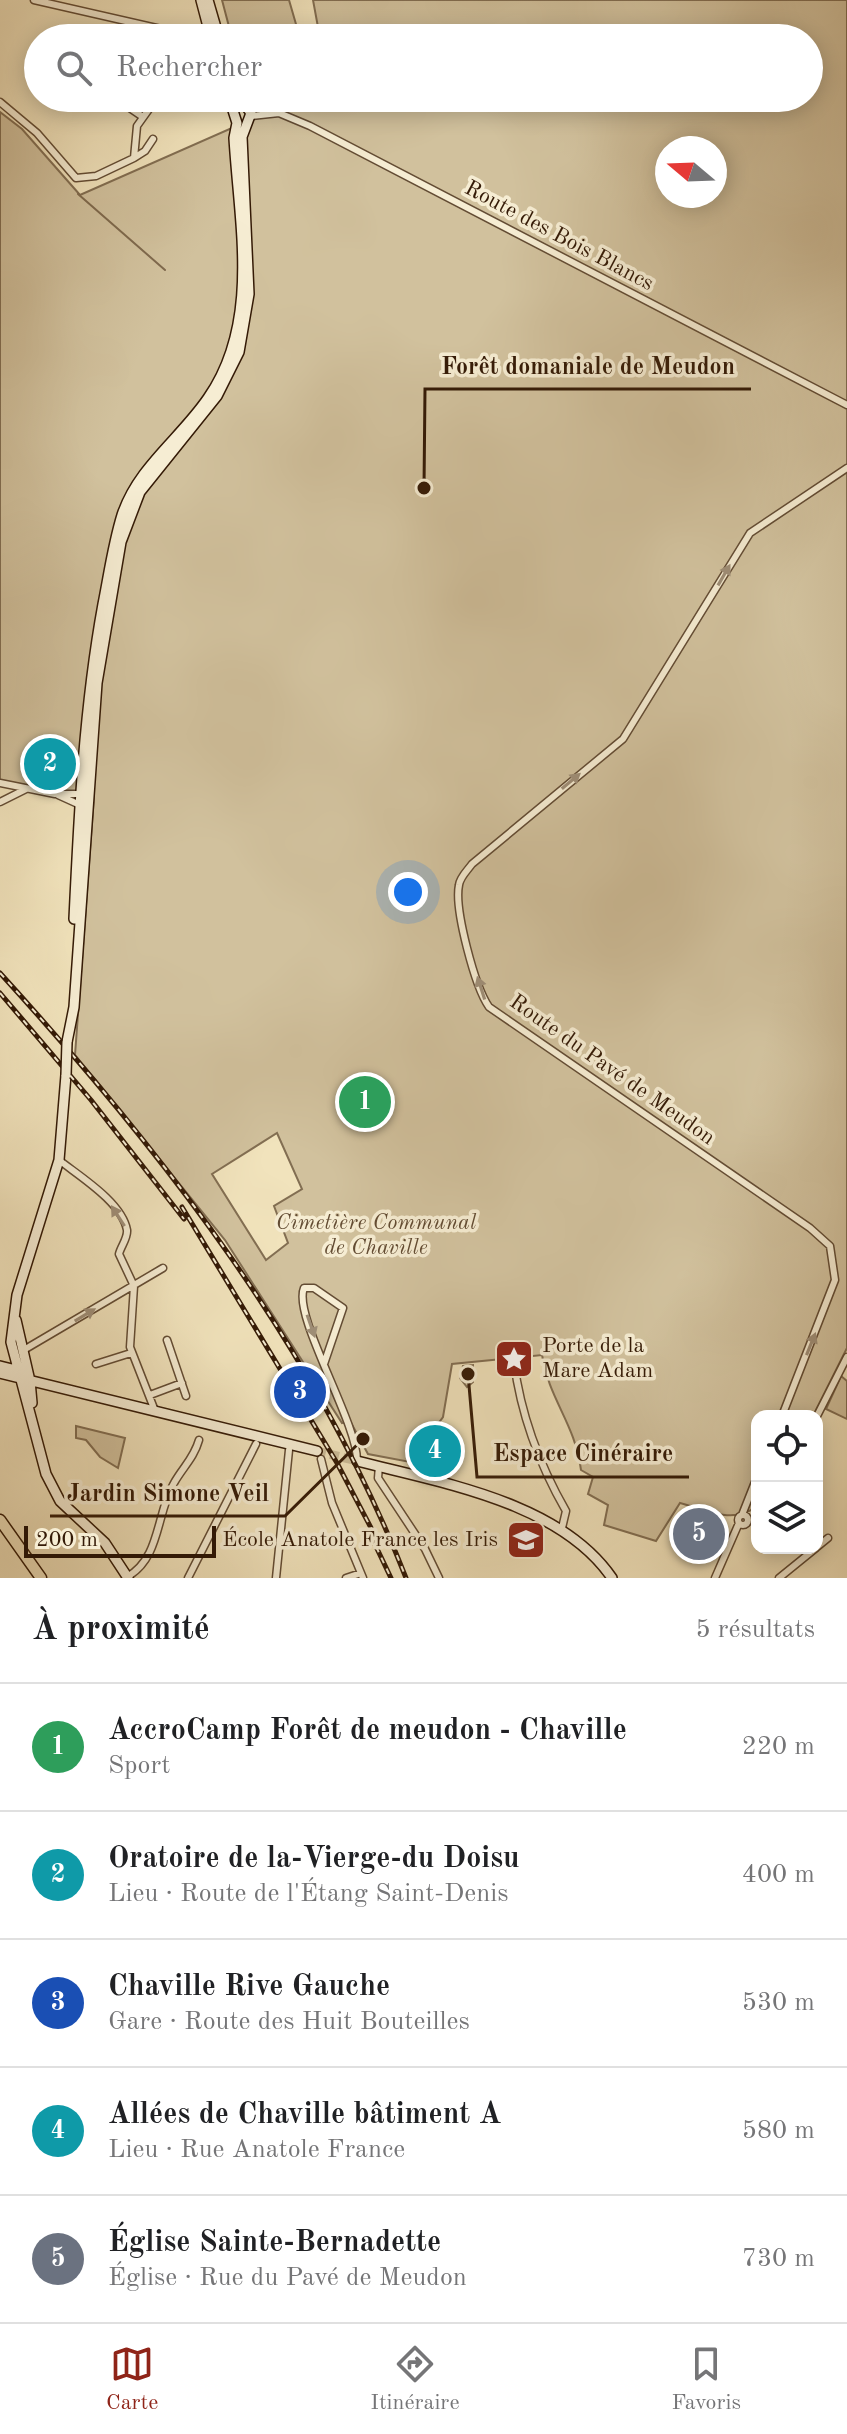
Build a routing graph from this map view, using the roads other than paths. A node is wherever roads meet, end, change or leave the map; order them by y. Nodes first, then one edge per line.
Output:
1 (34, 0) edge
2 (83, 0) edge
3 (201, 0) edge
4 (208, 0) edge
5 (87, 11) junction
6 (142, 24) edge
7 (207, 24) edge
8 (215, 24) edge
9 (0, 102) edge
10 (136, 112) edge
11 (147, 112) edge
12 (232, 112) edge
13 (244, 112) edge
14 (143, 117) junction
15 (245, 120) junction
16 (153, 139) dead end
17 (134, 158) junction
18 (847, 405) edge
19 (847, 468) edge
20 (0, 783) edge
21 (30, 789) junction
22 (55, 794) junction
23 (84, 800) junction
24 (0, 802) edge
25 (59, 1160) junction
26 (163, 1268) dead end
27 (134, 1286) junction
28 (167, 1340) dead end
29 (17, 1352) junction
30 (131, 1353) junction
31 (847, 1357) edge
32 (514, 1362) dead end
33 (96, 1364) dead end
34 (324, 1364) junction
35 (0, 1366) edge
36 (0, 1373) edge
37 (24, 1376) junction
38 (182, 1383) junction
39 (150, 1395) junction
40 (186, 1396) dead end
41 (784, 1410) edge
42 (820, 1410) edge
43 (155, 1411) junction
44 (199, 1440) dead end
45 (256, 1444) dead end
46 (289, 1450) dead end
47 (319, 1455) joint
48 (357, 1461) joint
49 (379, 1466) junction
50 (756, 1482) edge
51 (751, 1515) edge
52 (745, 1517) junction
53 (0, 1520) edge
54 (562, 1528) junction
55 (828, 1538) dead end
56 (823, 1542) edge
57 (808, 1554) edge
58 (362, 1575) edge
59 (127, 1577) edge
60 (41, 1578) edge
61 (188, 1578) edge
62 (276, 1578) edge
63 (346, 1578) edge
64 (439, 1578) edge
65 (612, 1578) edge
66 (715, 1578) edge
67 (779, 1578) edge

1 - 5 street
2 - 5 street
3 - 7 main road
4 - 8 main road
5 - 6 street
9 - 17 street
10 - 14 street
11 - 14 street
12 - 15 main road
13 - 15 main road
14 - 17 street
15 - 18 street, Route des Bois Blancs
15 - 23 main road
16 - 17 street
41 -> 19 street, Route du Pavé de Meudon
20 - 21 street
21 - 22 street
21 - 24 street
22 - 23 street
22 - 23 street
23 - 25 main road, bridge
27 -> 25 street
25 - 29 main road
26 - 27 street
29 -> 27 street
27 - 30 street
28 - 38 street
29 - 37 main road
30 - 33 street
30 - 39 street
31 - 42 street
32 - 54 street
34 -> 34 street
34 - 48 street
35 - 37 main road
36 - 37 main road
37 - 43 main road
37 - 59 main road
38 - 39 street
38 - 40 street
39 - 43 street
43 - 47 main road
44 - 59 street
45 - 61 street
46 - 62 street
47 - 58 street
48 - 49 main road
49 - 54 main road
49 - 64 street
50 - 52 street
51 - 52 street
52 - 66 street
53 - 60 main road
54 - 65 main road
55 - 56 street
57 - 67 street
58 - 63 street

